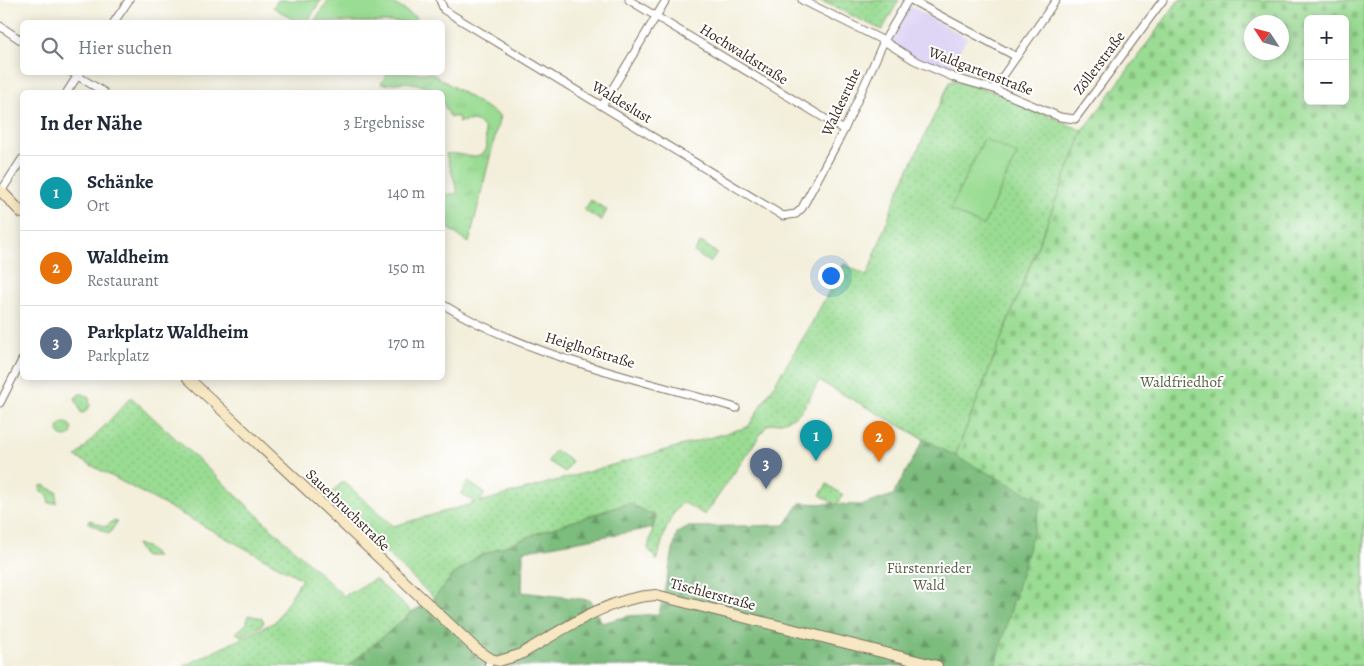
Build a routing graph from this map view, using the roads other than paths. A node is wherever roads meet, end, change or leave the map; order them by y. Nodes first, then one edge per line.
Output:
1 (129, 0) edge
2 (440, 0) edge
3 (629, 0) edge
4 (666, 0) edge
5 (802, 0) edge
6 (910, 0) edge
7 (1056, 0) edge
8 (1163, 0) edge
9 (657, 16) junction
10 (115, 20) edge
11 (0, 26) edge
12 (20, 40) edge
13 (884, 41) junction
14 (1015, 56) junction
15 (76, 75) edge
16 (78, 75) edge
17 (994, 89) junction
18 (68, 90) edge
19 (101, 90) edge
20 (602, 106) junction
21 (1075, 119) joint
22 (844, 130) junction
23 (20, 162) edge
24 (0, 191) edge
25 (20, 211) edge
26 (796, 214) joint
27 (445, 306) edge
28 (20, 364) edge
29 (190, 380) edge
30 (0, 402) edge
31 (736, 408) dead end
32 (489, 662) edge
33 (937, 666) edge

1 - 10 street
2 - 20 street, Waldeslust
3 - 9 street, Hochwaldstraße
4 - 9 street
5 - 13 street, Waldgartenstraße
6 - 13 street, Waldesruhe
6 - 14 street, Waldgartenstraße
7 - 14 street
8 - 21 street, Zöllerstraße
9 - 20 street
9 - 22 street, Hochwaldstraße
11 - 12 street
13 - 17 street, Waldgartenstraße
13 - 22 street, Waldesruhe
14 - 17 street
15 - 18 street
16 - 19 street
17 - 21 street, Waldgartenstraße
20 - 26 street, Waldeslust
22 - 26 street, Waldesruhe
23 - 24 street
24 - 25 street
27 - 31 street, Heiglhofstraße
28 - 30 street
29 - 32 street, Sauerbruchstraße
32 - 33 street, Tischlerstraße

